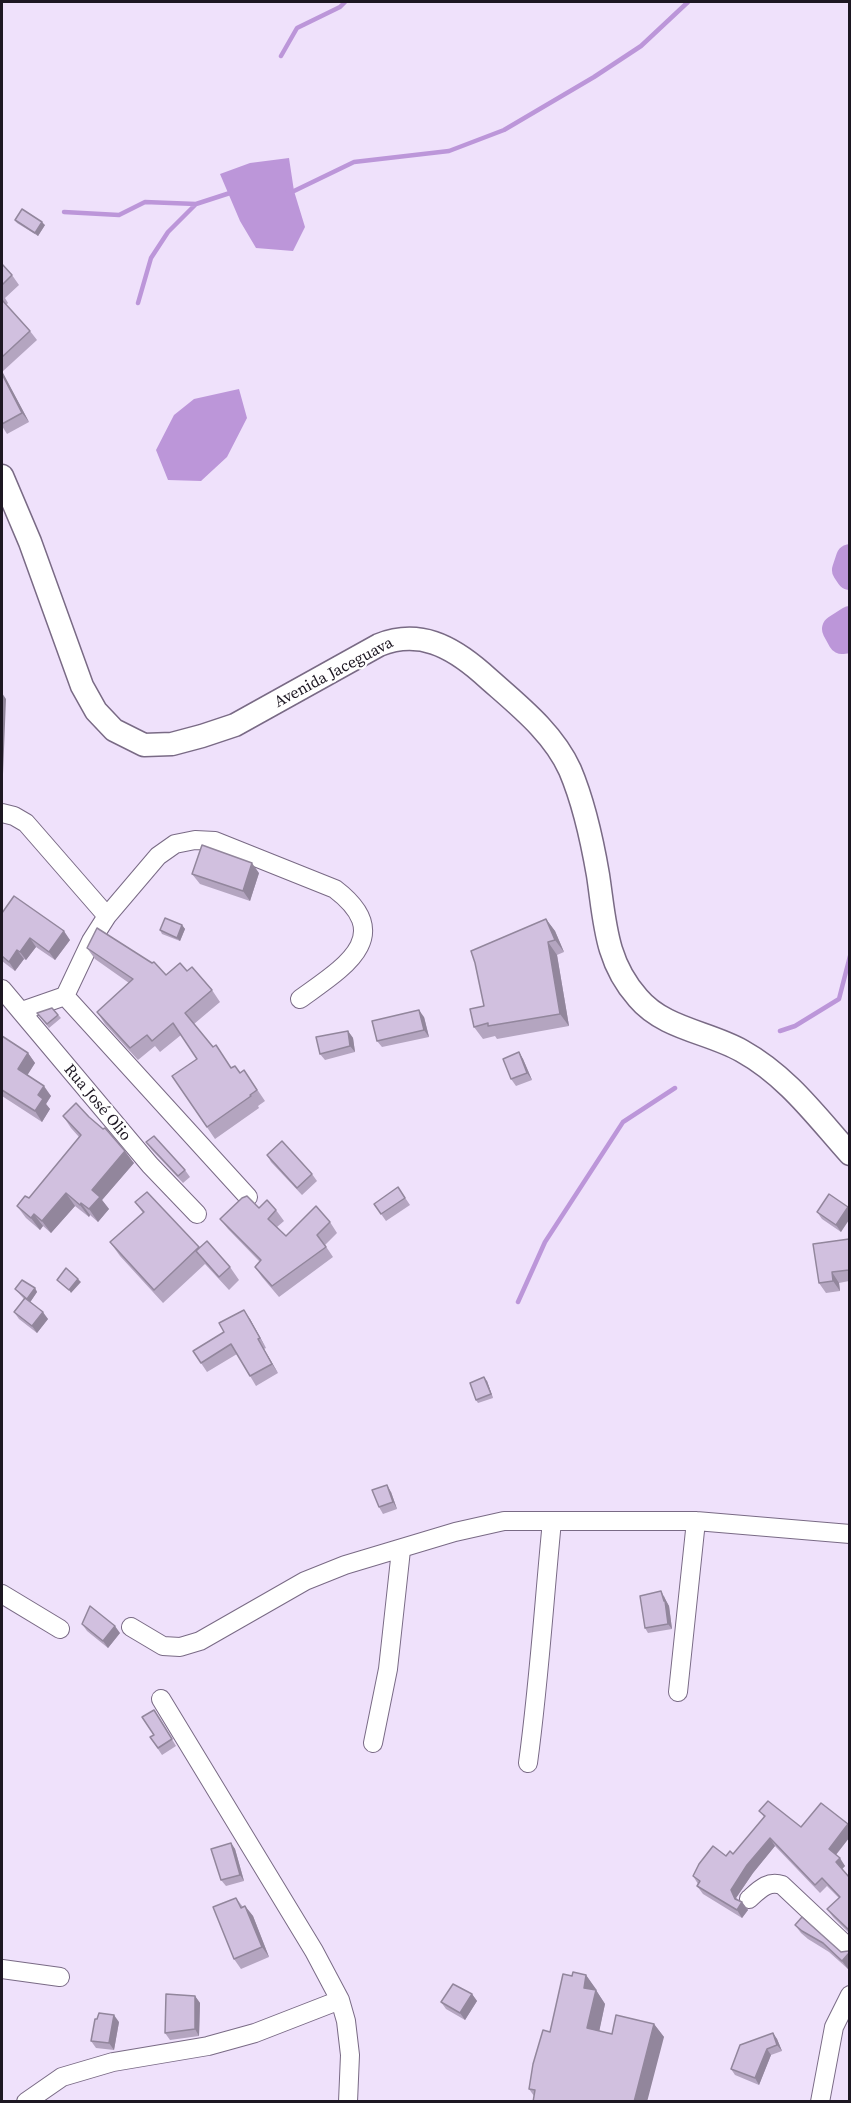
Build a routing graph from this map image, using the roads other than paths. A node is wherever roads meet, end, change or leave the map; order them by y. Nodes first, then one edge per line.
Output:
1 (2, 476) edge
2 (2, 813) edge
3 (107, 916) junction
4 (2, 989) edge
5 (65, 996) junction
6 (300, 999) dead end
7 (22, 1011) junction
8 (849, 1154) edge
9 (248, 1197) edge
10 (197, 1214) dead end
11 (552, 1521) junction
12 (696, 1521) junction
13 (849, 1534) edge
14 (401, 1550) junction
15 (2, 1594) edge
16 (131, 1627) dead end
17 (60, 1629) dead end
18 (678, 1692) dead end
19 (161, 1700) dead end
20 (373, 1743) dead end
21 (528, 1763) dead end
22 (749, 1899) dead end
23 (849, 1949) edge
24 (2, 1968) edge
25 (60, 1977) dead end
26 (849, 1995) edge
27 (340, 2000) junction
28 (26, 2102) edge
29 (348, 2102) edge
30 (820, 2102) edge

1 - 8 main road, Avenida Jaceguava
2 - 3 street
3 - 5 street
3 - 6 street
4 - 7 street, Rua José Olio
5 - 7 street
5 - 9 street
7 - 10 street, Rua José Olio
11 - 12 street
11 - 14 street
11 - 21 street
12 - 13 street
12 - 18 street
14 - 16 street
14 - 20 street
15 - 17 street
19 - 27 street
22 - 23 street
24 - 25 street
26 - 30 street
27 - 28 street
27 - 29 street

